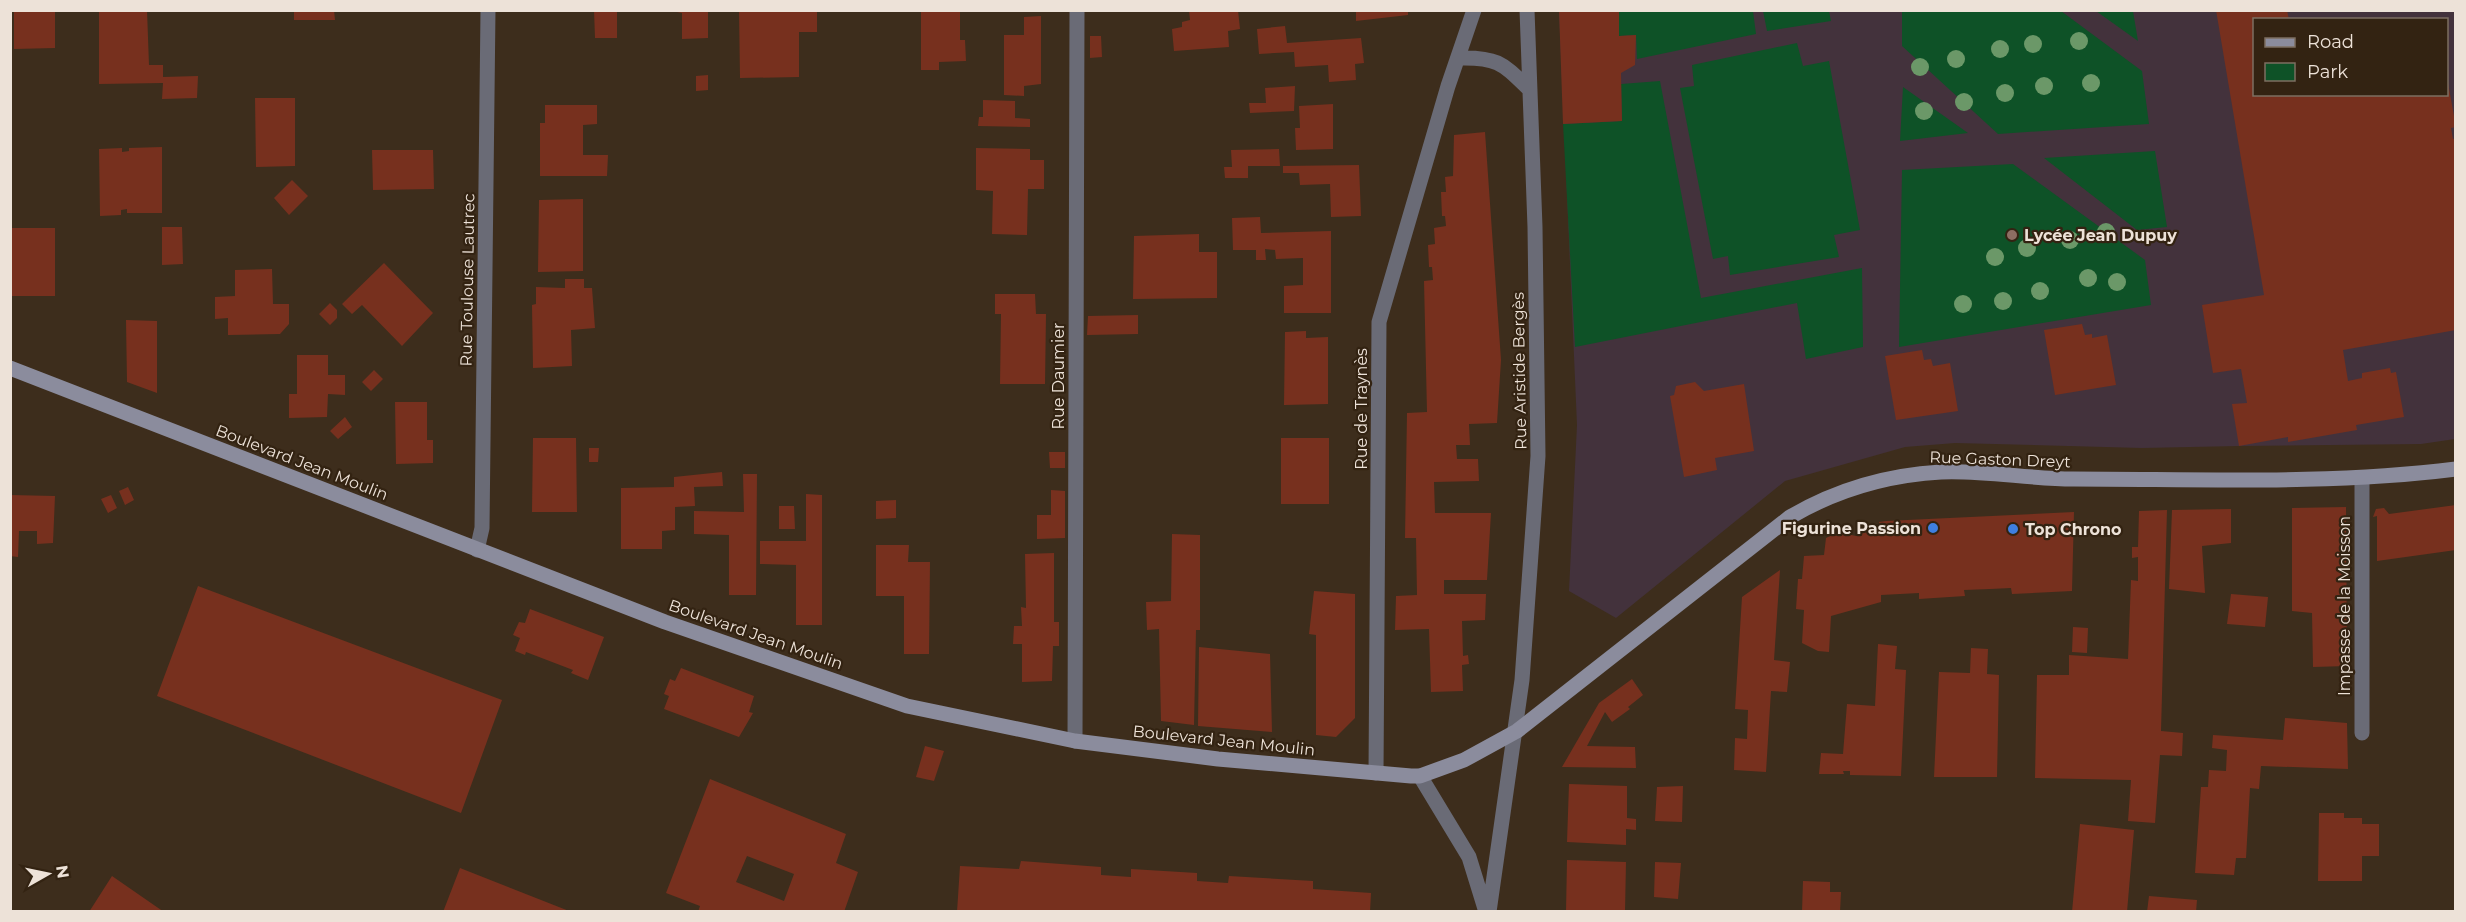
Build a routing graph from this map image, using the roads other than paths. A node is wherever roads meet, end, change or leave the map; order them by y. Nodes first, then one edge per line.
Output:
1 (489, 10) edge
2 (1077, 10) edge
3 (1474, 10) edge
4 (1527, 10) edge
5 (1459, 58) junction
6 (1530, 90) junction
7 (10, 368) edge
8 (2456, 469) edge
9 (2362, 479) junction
10 (477, 550) junction
11 (1516, 731) junction
12 (2362, 733) dead end
13 (1075, 741) junction
14 (1376, 773) junction
15 (1420, 776) junction
16 (1487, 912) edge

1 - 10 street, Rue Toulouse Lautrec
2 - 13 street, Rue Daumier
3 - 5 street, Rue de Traynès
4 - 6 street, Rue Aristide Bergès
5 - 6 street
5 - 14 street, Rue de Traynès
6 - 11 street, Rue Aristide Bergès
7 - 10 street, Boulevard Jean Moulin
8 - 9 street, Rue Gaston Dreyt
9 - 11 street, Rue Gaston Dreyt
9 - 12 street, Impasse de la Moisson
10 - 13 street, Boulevard Jean Moulin
11 - 15 street, Boulevard Jean Moulin
11 - 16 street, Rue Aristide Bergès
13 - 14 street, Boulevard Jean Moulin
14 - 15 street, Boulevard Jean Moulin
15 - 16 street

